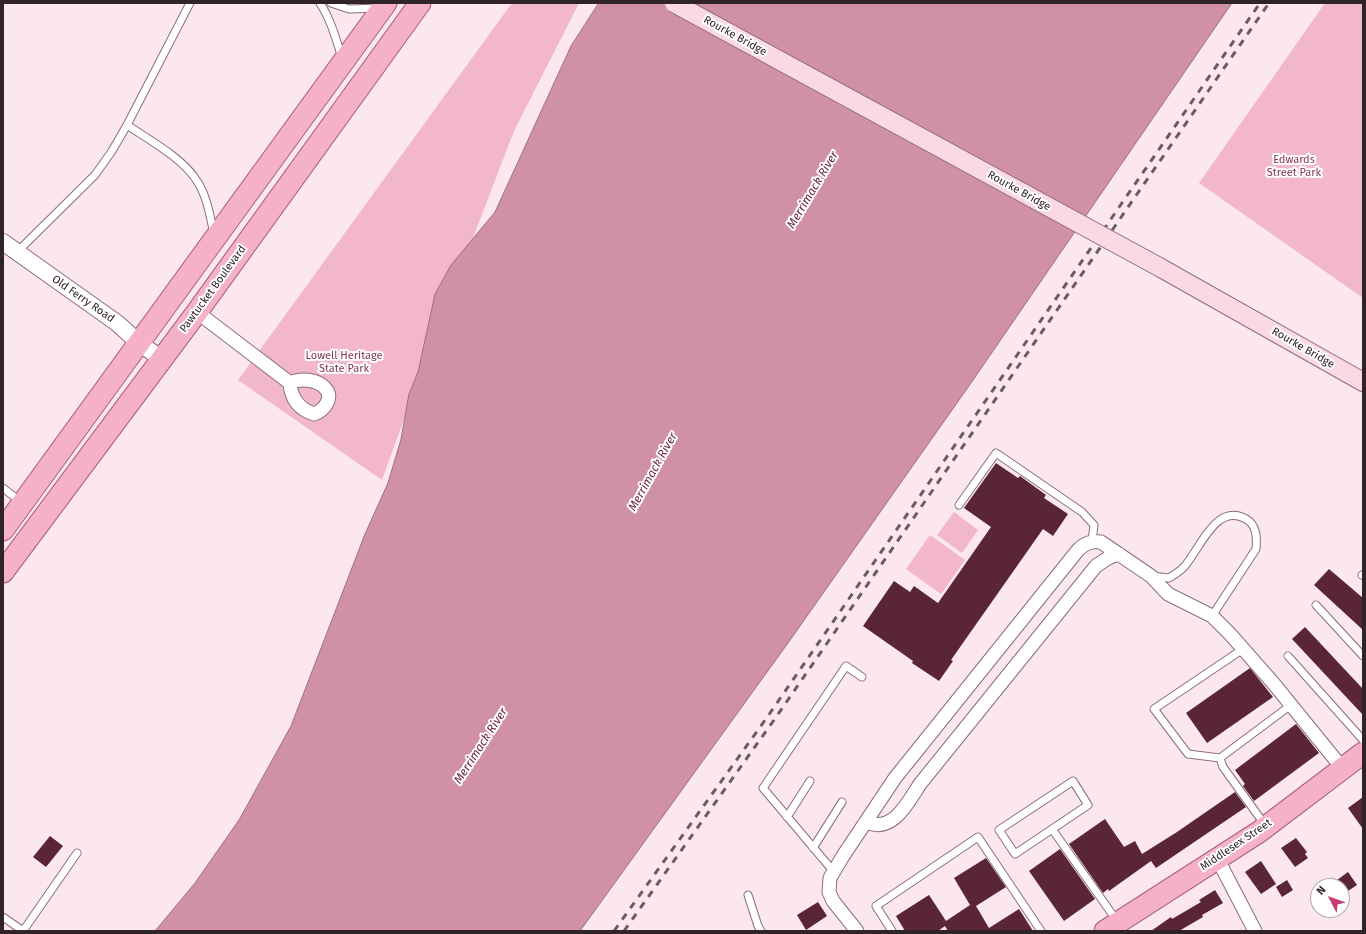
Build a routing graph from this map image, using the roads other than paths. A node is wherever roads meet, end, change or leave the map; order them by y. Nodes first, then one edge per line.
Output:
1 (190, 3) edge
2 (320, 3) edge
3 (331, 3) edge
4 (420, 3) edge
5 (674, 3) edge
6 (384, 6) edge
7 (343, 62) junction
8 (127, 125) junction
9 (215, 236) junction
10 (3, 242) edge
11 (17, 252) junction
12 (197, 312) junction
13 (139, 343) junction
14 (162, 359) junction
15 (1363, 382) edge
16 (290, 383) dead end
17 (3, 488) edge
18 (22, 503) junction
19 (959, 505) dead end
20 (3, 530) edge
21 (1092, 541) junction
22 (1119, 554) junction
23 (3, 572) edge
24 (1151, 576) junction
25 (1316, 606) dead end
26 (1212, 616) junction
27 (1243, 649) junction
28 (1288, 656) dead end
29 (1363, 656) edge
30 (862, 678) dead end
31 (1291, 705) junction
32 (1363, 740) edge
33 (1363, 753) edge
34 (1220, 758) junction
35 (1342, 769) junction
36 (810, 781) dead end
37 (842, 802) dead end
38 (787, 817) junction
39 (866, 822) junction
40 (1266, 826) junction
41 (1052, 829) junction
42 (813, 848) junction
43 (77, 853) dead end
44 (1217, 858) junction
45 (834, 872) junction
46 (748, 895) dead end
47 (3, 917) edge
48 (1111, 927) edge
49 (23, 931) edge
50 (762, 931) edge
51 (857, 931) edge
52 (892, 931) edge
53 (1041, 931) edge
54 (1255, 931) edge

1 - 8 lane
2 - 7 lane
3 - 6 lane
4 - 12 main road, Pawtucket Boulevard
5 - 15 main road, Rourke Bridge, bridge
6 - 7 main road
7 - 9 main road
8 - 9 lane
8 - 11 lane
9 - 13 main road
10 - 11 street, Old Ferry Road
11 - 13 street, Old Ferry Road
12 - 14 main road, Pawtucket Boulevard
12 - 16 street
13 - 14 street, Old Ferry Road
13 - 18 main road
14 - 23 main road, Pawtucket Boulevard
17 - 18 lane
18 - 20 main road
19 - 21 lane
21 - 22 street
21 - 39 street
22 - 24 street
22 - 39 street
24 - 26 street
24 - 26 lane
25 - 29 lane
26 - 27 street
27 - 31 street
27 - 34 lane
28 - 32 lane
30 - 38 lane
31 - 34 lane
31 - 35 street
33 - 35 main road, Middlesex Street
34 - 40 lane
35 - 40 main road, Middlesex Street
36 - 38 lane
37 - 42 lane
38 - 42 lane
39 - 45 street
40 - 44 main road, Middlesex Street
41 - 41 lane
41 - 48 lane
42 - 45 lane
43 - 49 lane
44 - 48 main road, Middlesex Street
44 - 54 street
45 - 51 street
46 - 50 lane
47 - 49 lane
52 - 53 lane

